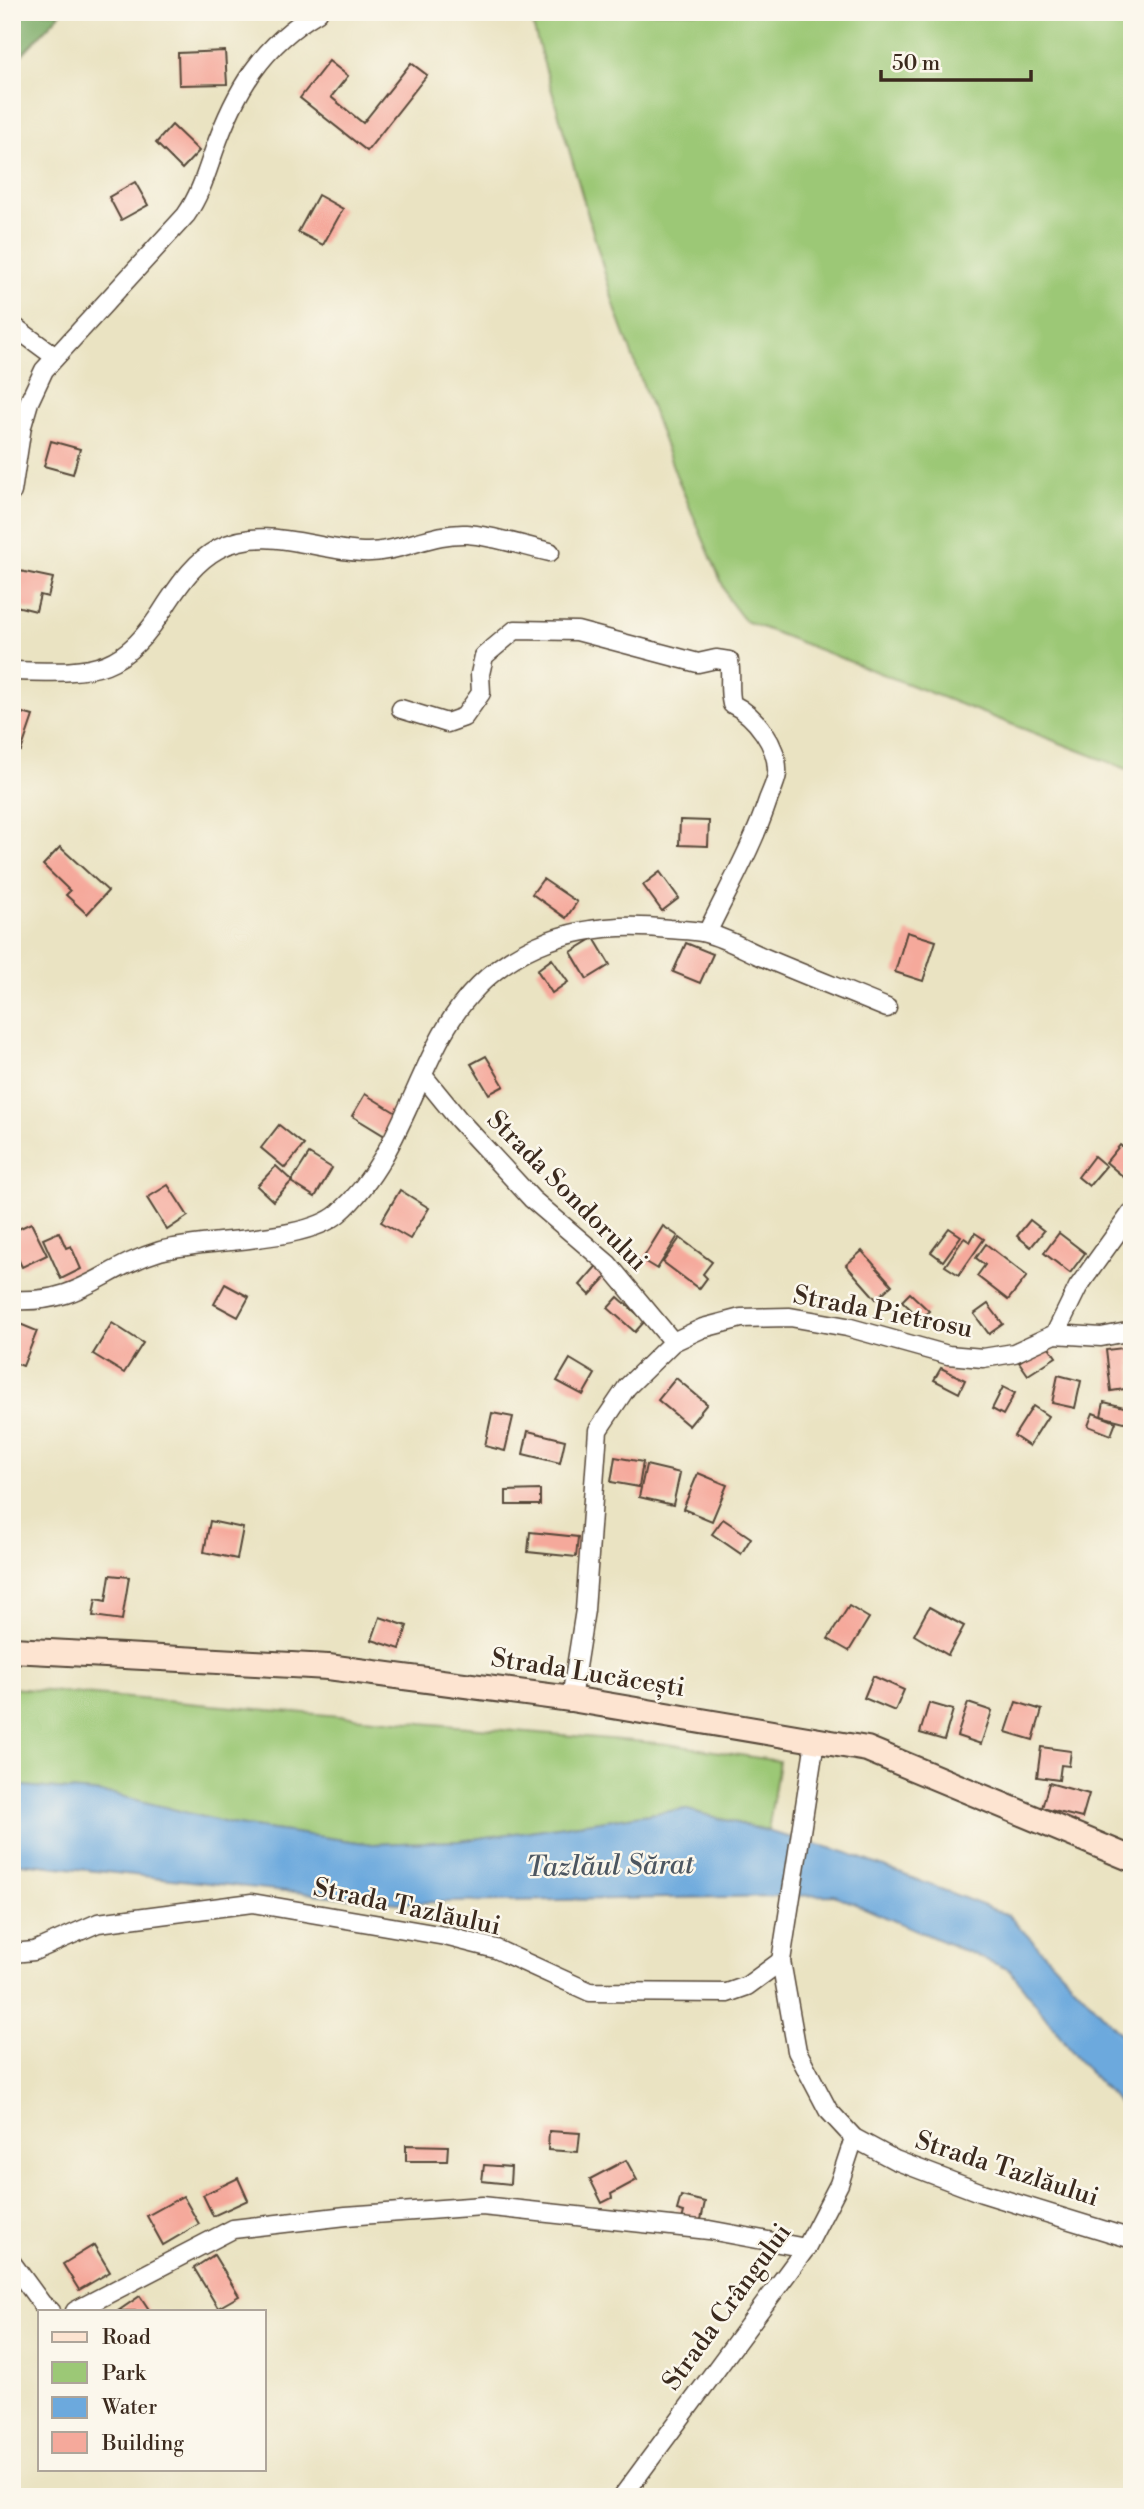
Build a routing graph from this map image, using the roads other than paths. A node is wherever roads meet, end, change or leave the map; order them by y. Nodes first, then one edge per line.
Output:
1 (318, 12) edge
2 (12, 325) edge
3 (54, 356) junction
4 (12, 492) edge
5 (550, 552) dead end
6 (12, 671) edge
7 (401, 709) dead end
8 (706, 933) junction
9 (887, 1009) dead end
10 (424, 1077) junction
11 (1132, 1212) edge
12 (12, 1300) edge
13 (1132, 1331) edge
14 (1055, 1334) junction
15 (673, 1342) junction
16 (12, 1650) edge
17 (571, 1699) junction
18 (815, 1741) junction
19 (1132, 1858) edge
20 (12, 1953) edge
21 (781, 1961) junction
22 (855, 2138) junction
23 (1132, 2239) edge
24 (806, 2248) junction
25 (12, 2263) edge
26 (50, 2310) edge
27 (77, 2310) edge
28 (622, 2497) edge

1 - 3 street
2 - 3 street
3 - 4 street
5 - 6 street
7 - 8 street
8 - 9 street
8 - 10 street
10 - 12 street
10 - 15 street, Strada Sondorului
11 - 14 street
13 - 14 street, Strada Pietrosu
14 - 15 street, Strada Pietrosu
15 - 17 street, Strada Pietrosu
16 - 17 main road, Strada Lucăcești
17 - 18 main road, Strada Lucăcești
18 - 19 main road, Strada Lucăcești
18 - 21 street, Strada Tazlăului
20 - 21 street, Strada Tazlăului
21 - 22 street, Strada Tazlăului
22 - 23 street, Strada Tazlăului
22 - 24 street, Strada Crângului
24 - 27 street
24 - 28 street, Strada Crângului
25 - 26 street

